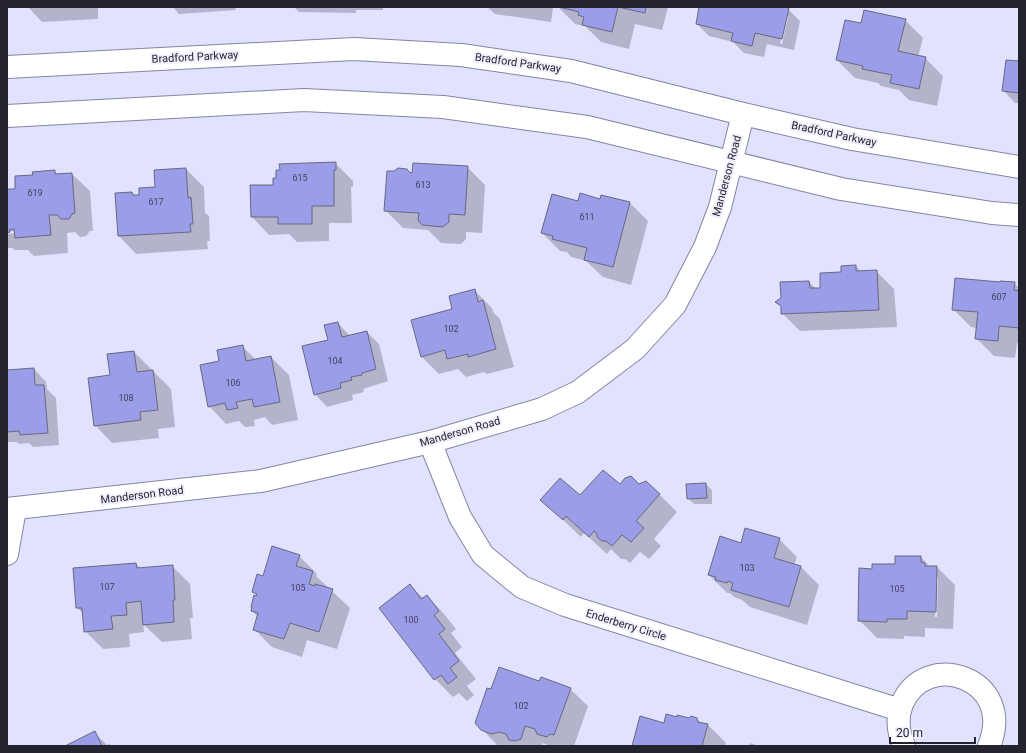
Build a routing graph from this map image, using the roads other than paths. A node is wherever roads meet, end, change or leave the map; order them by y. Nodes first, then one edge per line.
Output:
1 (7, 67) edge
2 (743, 114) junction
3 (7, 116) edge
4 (731, 163) junction
5 (1019, 167) edge
6 (1019, 215) edge
7 (430, 442) junction
8 (11, 509) edge
9 (7, 554) edge
10 (900, 710) junction
11 (904, 746) edge
12 (989, 746) edge

1 - 2 street, Bradford Parkway
2 - 4 street, Manderson Road
2 - 5 street, Bradford Parkway
3 - 4 street
4 - 6 street
4 - 7 street, Manderson Road
7 - 8 street, Manderson Road
7 - 10 street, Enderberry Circle
8 - 9 street
10 - 11 street
10 - 12 street

